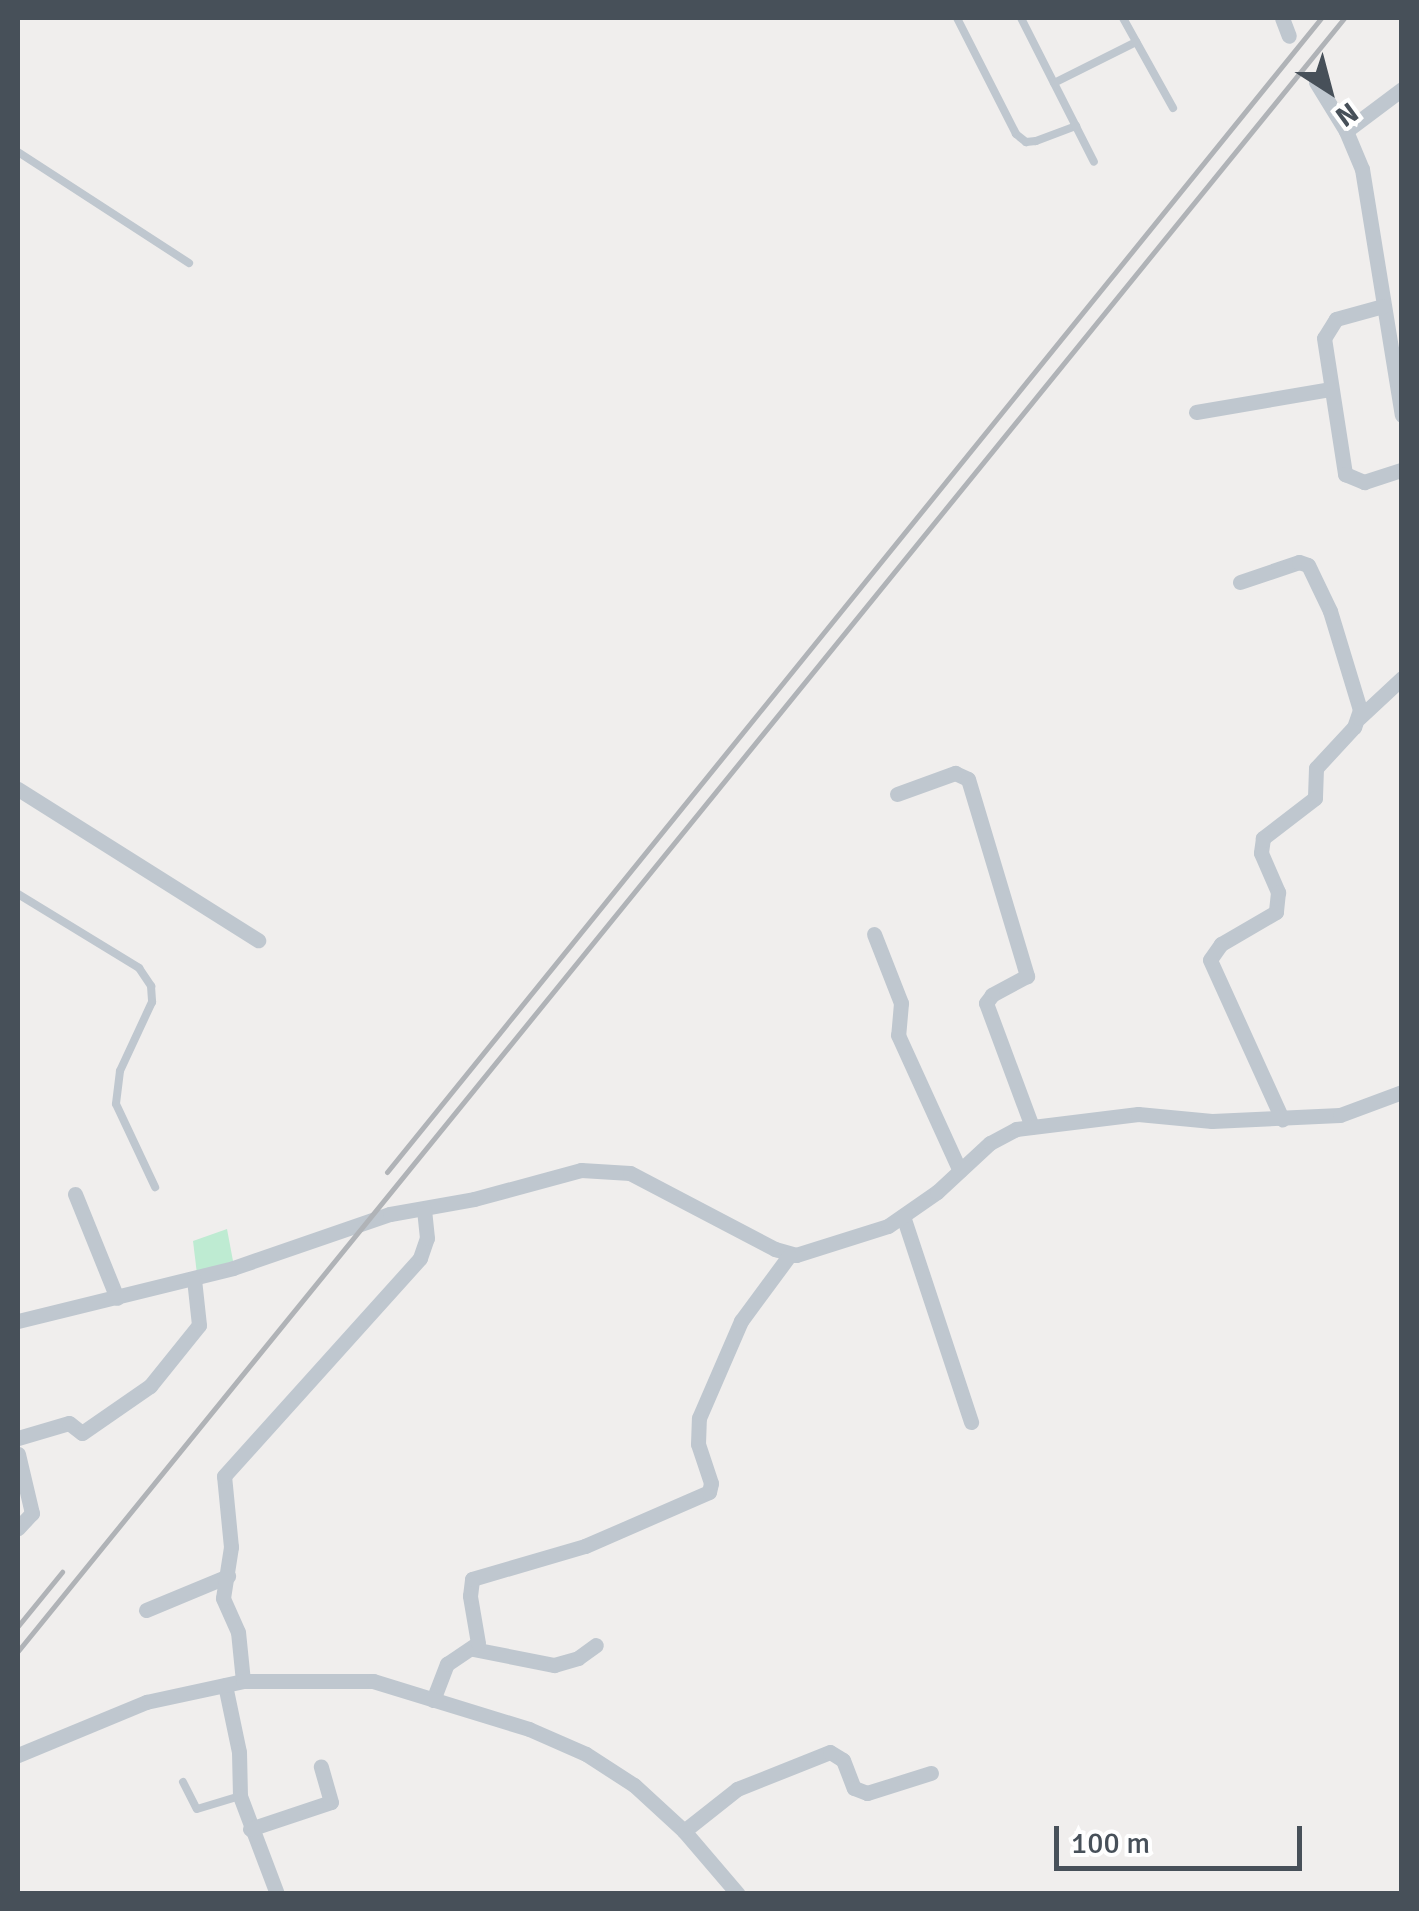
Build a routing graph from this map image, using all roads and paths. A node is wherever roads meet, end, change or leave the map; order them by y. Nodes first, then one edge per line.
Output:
1 (957, 18) edge
2 (1021, 18) edge
3 (1123, 18) edge
4 (1282, 18) edge
5 (1289, 36) dead end
6 (1136, 42) junction
7 (1316, 82) dead end
8 (1054, 83) junction
9 (1402, 89) edge
10 (1173, 108) dead end
11 (1076, 126) junction
12 (1346, 131) junction
13 (18, 152) edge
14 (1094, 162) dead end
15 (190, 263) dead end
16 (1384, 306) junction
17 (1331, 389) junction
18 (1196, 412) dead end
19 (1402, 415) edge
20 (1402, 470) edge
21 (1240, 582) dead end
22 (1402, 678) edge
23 (1359, 718) junction
24 (18, 788) edge
25 (897, 794) dead end
26 (18, 894) edge
27 (874, 934) dead end
28 (258, 940) dead end
29 (1402, 1092) edge
30 (1282, 1119) junction
31 (1032, 1128) junction
32 (960, 1172) junction
33 (155, 1187) dead end
34 (75, 1194) dead end
35 (424, 1209) junction
36 (903, 1216) junction
37 (789, 1256) junction
38 (194, 1279) junction
39 (117, 1298) junction
40 (18, 1321) edge
41 (971, 1422) dead end
42 (18, 1438) edge
43 (18, 1454) edge
44 (18, 1528) edge
45 (228, 1576) junction
46 (146, 1610) dead end
47 (596, 1645) dead end
48 (473, 1649) junction
49 (243, 1681) junction
50 (225, 1685) junction
51 (433, 1700) junction
52 (18, 1755) edge
53 (321, 1766) dead end
54 (931, 1773) dead end
55 (183, 1782) dead end
56 (240, 1796) junction
57 (250, 1830) junction
58 (684, 1831) junction
59 (277, 1894) edge
60 (738, 1894) edge

1 - 11 lane
2 - 8 lane
3 - 6 lane
4 - 5 street
6 - 8 lane
6 - 10 lane
7 - 12 street
8 - 11 lane
9 - 12 street
11 - 14 lane
12 - 16 street
13 - 15 lane
16 - 17 street
16 - 19 street
17 - 18 street
17 - 20 street
21 - 23 street
22 - 23 street
23 - 30 street
24 - 28 street
25 - 31 street
26 - 33 lane
27 - 32 street
29 - 30 street
30 - 31 street
31 - 32 street
32 - 36 street
34 - 39 street
35 - 37 street
35 - 38 street
35 - 45 street
36 - 37 street
36 - 41 street
37 - 48 street
38 - 39 street
38 - 42 street
39 - 40 street
43 - 44 street
45 - 46 street
45 - 49 street
47 - 48 street
48 - 51 street
49 - 50 street
49 - 51 street
50 - 52 street
50 - 56 street
51 - 58 street
53 - 57 street
54 - 58 street
55 - 56 lane
56 - 57 street
57 - 59 street
58 - 60 street

